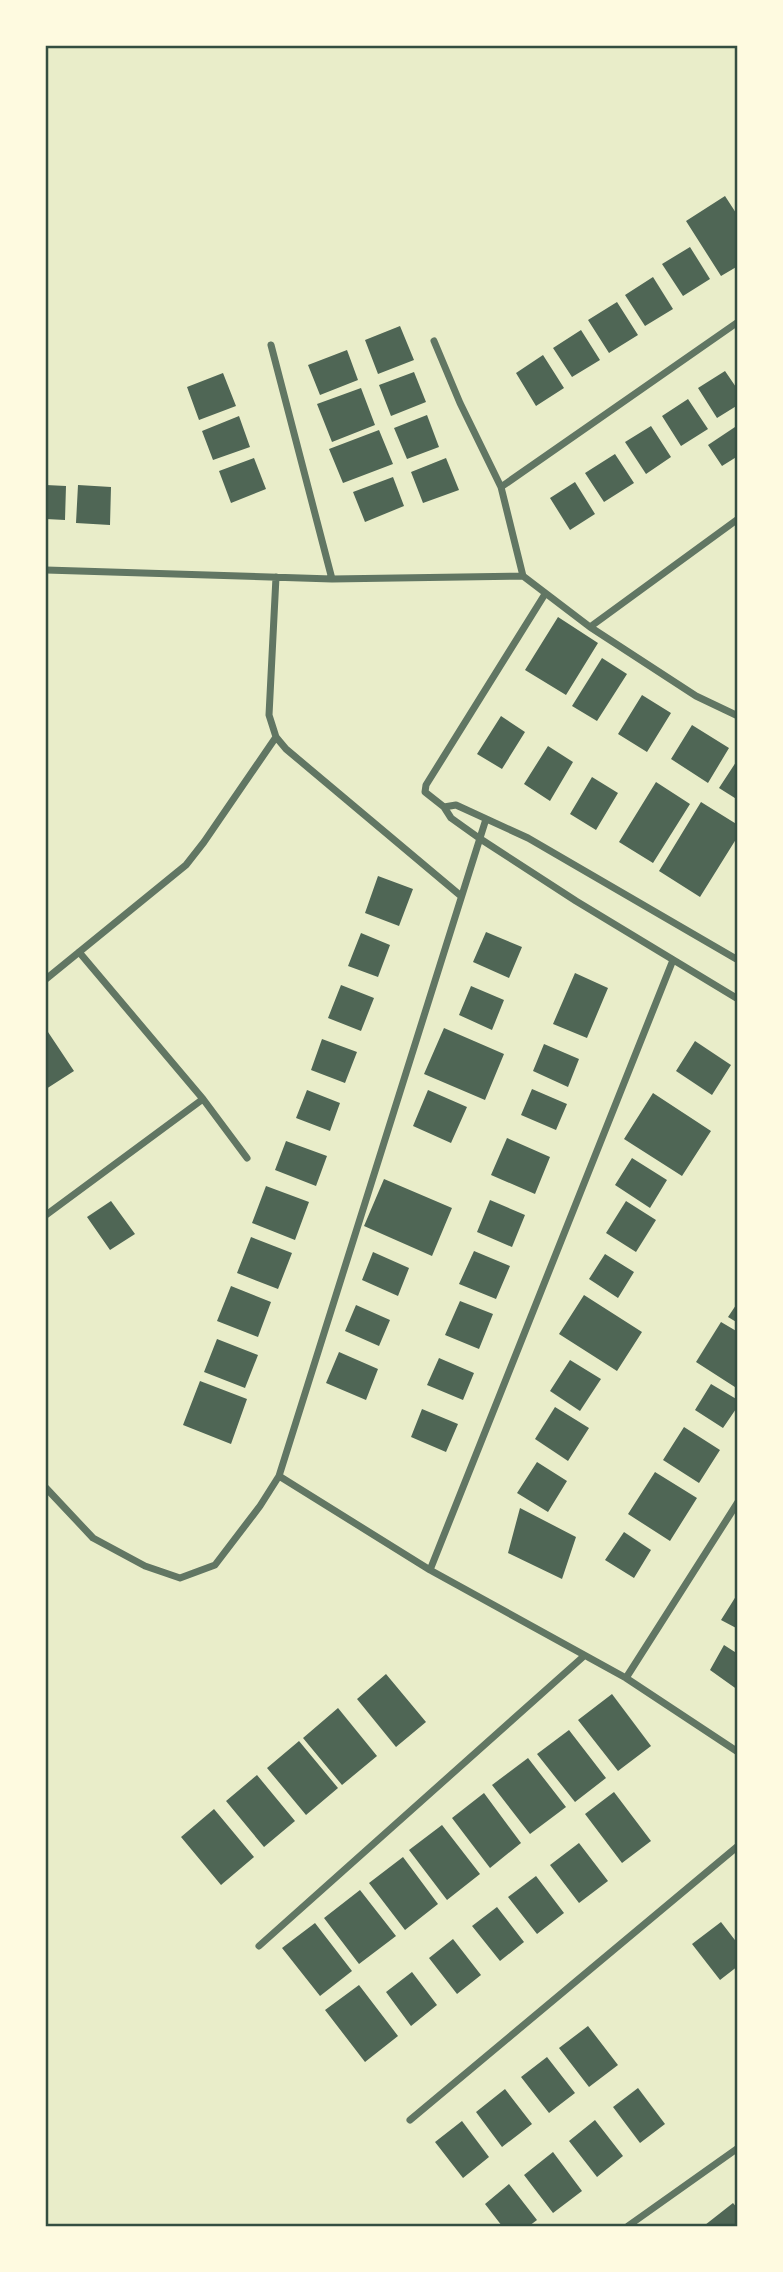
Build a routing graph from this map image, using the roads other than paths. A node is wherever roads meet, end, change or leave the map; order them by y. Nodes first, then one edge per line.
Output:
1 (737, 322) edge
2 (434, 341) dead end
3 (271, 345) dead end
4 (501, 487) junction
5 (737, 519) edge
6 (46, 570) edge
7 (523, 576) junction
8 (276, 577) junction
9 (332, 579) junction
10 (545, 594) junction
11 (590, 628) junction
12 (737, 716) edge
13 (276, 737) junction
14 (444, 807) junction
15 (485, 819) junction
16 (479, 838) junction
17 (461, 896) junction
18 (79, 952) junction
19 (673, 960) junction
20 (737, 960) edge
21 (46, 979) edge
22 (737, 999) edge
23 (203, 1099) junction
24 (247, 1158) dead end
25 (46, 1215) edge
26 (279, 1476) junction
27 (46, 1488) edge
28 (737, 1502) edge
29 (430, 1570) junction
30 (584, 1656) junction
31 (626, 1678) junction
32 (737, 1752) edge
33 (737, 1846) edge
34 (259, 1946) dead end
35 (410, 2120) dead end
36 (737, 2148) edge
37 (628, 2227) edge

1 - 4 street
2 - 4 street
3 - 9 street
4 - 7 street
5 - 11 street
6 - 8 street
7 - 9 street
7 - 10 street
8 - 9 street
8 - 13 street
10 - 11 street
10 - 14 street
11 - 12 street
13 - 17 street
13 - 18 street
14 - 15 street
14 - 16 street
15 - 16 street
15 - 20 street
16 - 17 street
16 - 19 street
17 - 26 street
18 - 21 street
18 - 23 street
19 - 22 street
19 - 29 street
23 - 24 street
23 - 25 street
26 - 27 street
26 - 29 street
28 - 31 street
29 - 30 street
30 - 31 street
30 - 34 street
31 - 32 street
33 - 35 street
36 - 37 street

